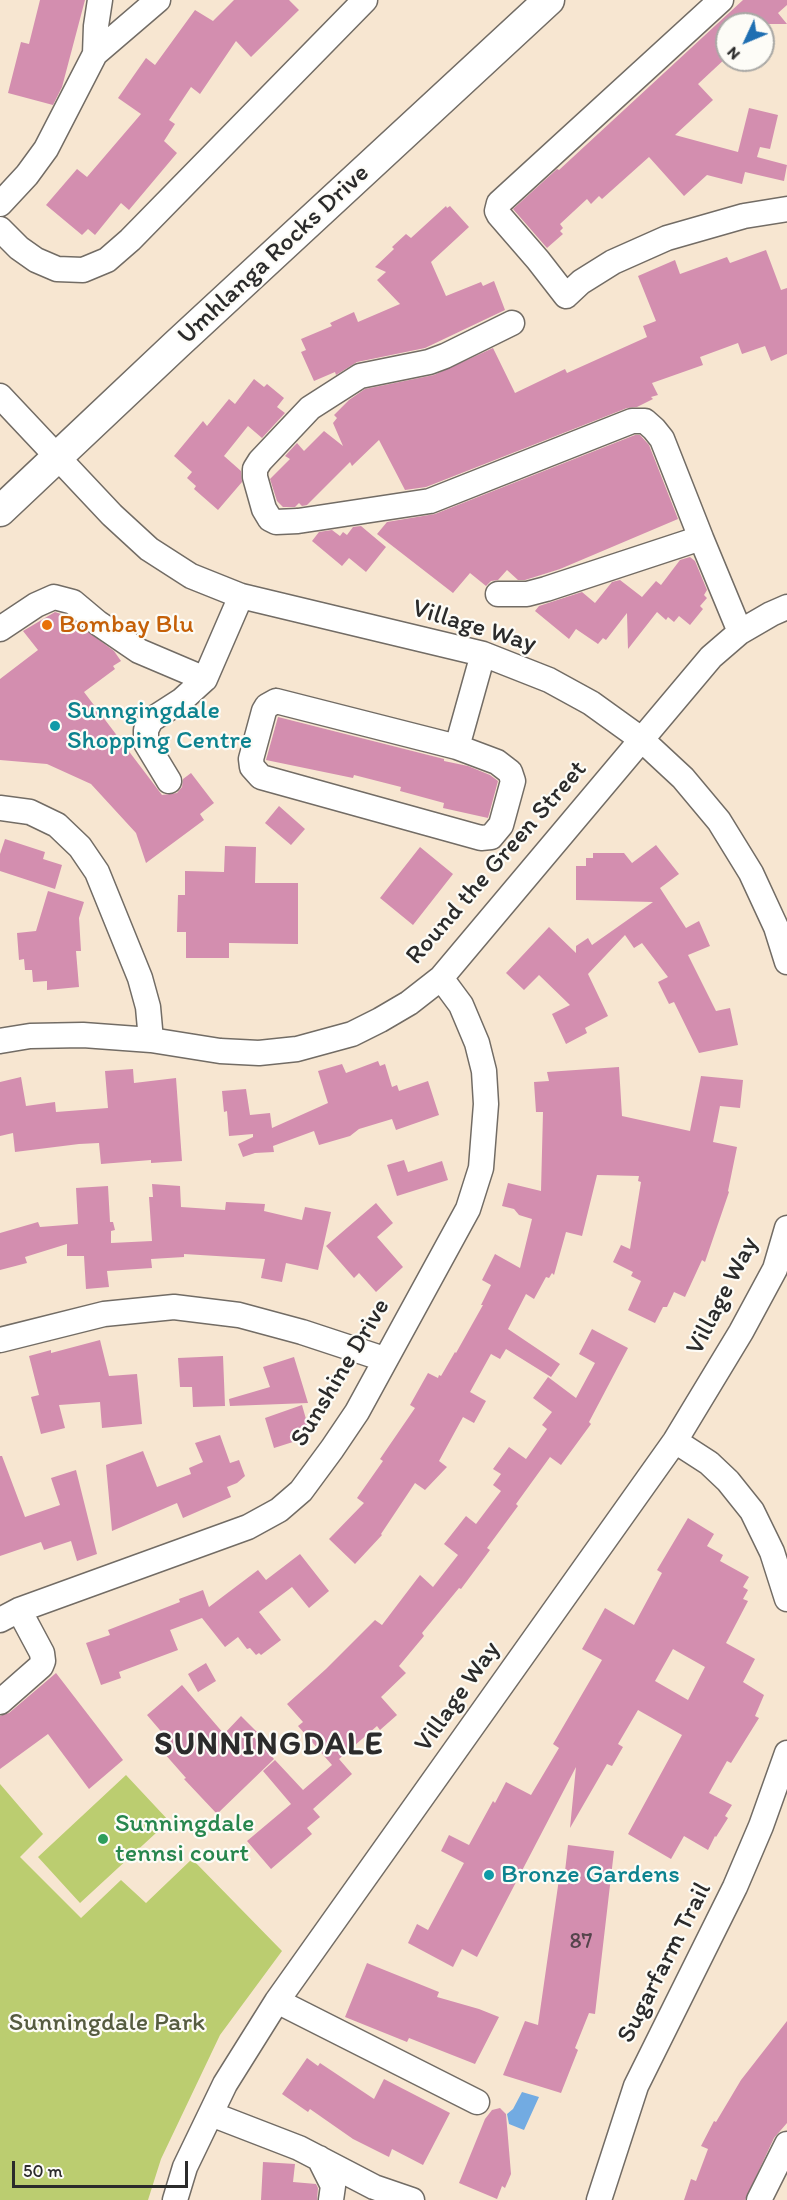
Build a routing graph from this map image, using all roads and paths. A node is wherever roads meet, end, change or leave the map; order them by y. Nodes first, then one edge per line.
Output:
1 (100, 0) edge
2 (158, 0) edge
3 (365, 0) edge
4 (549, 0) edge
5 (721, 0) edge
6 (95, 54) junction
7 (0, 204) edge
8 (787, 208) edge
9 (0, 229) edge
10 (512, 323) dead end
11 (0, 396) edge
12 (57, 457) junction
13 (0, 511) edge
14 (702, 538) junction
15 (498, 594) dead end
16 (241, 596) junction
17 (787, 608) edge
18 (0, 629) edge
19 (740, 632) junction
20 (483, 654) junction
21 (205, 679) junction
22 (641, 739) junction
23 (457, 747) junction
24 (169, 781) dead end
25 (0, 808) edge
26 (787, 962) edge
27 (441, 978) junction
28 (151, 1040) junction
29 (0, 1041) edge
30 (787, 1228) edge
31 (781, 1271) edge
32 (0, 1340) edge
33 (384, 1359) junction
34 (675, 1441) junction
35 (787, 1599) edge
36 (9, 1615) edge
37 (0, 1702) edge
38 (787, 1753) edge
39 (277, 2001) junction
40 (477, 2102) dead end
41 (211, 2114) junction
42 (787, 2144) edge
43 (319, 2158) junction
44 (371, 2193) edge
45 (175, 2200) edge
46 (331, 2200) edge
47 (412, 2200) edge
48 (599, 2200) edge
49 (759, 2200) edge

1 - 6 street
2 - 6 street
3 - 9 street
4 - 12 main road, Umhlanga Rocks Drive
5 - 8 street
6 - 7 street
10 - 14 street
11 - 12 street, Village Way
12 - 13 main road, Umhlanga Rocks Drive
12 - 16 street, Village Way
14 - 15 street
14 - 19 street
16 - 20 street, Village Way
16 - 21 street
17 - 19 street
18 - 21 street
19 - 22 street
20 - 22 street, Village Way
20 - 23 street
21 - 24 street
22 - 26 street, Village Way
22 - 27 street, Round the Green Street
23 - 23 street
25 - 28 street
27 - 28 street, Round the Green Street
27 - 33 street, Sunshine Drive
28 - 29 street, Round the Green Street
30 - 31 street, Village Way
31 - 34 street, Village Way
32 - 33 street
33 - 36 street, Sunshine Drive
34 - 35 street
34 - 39 street, Village Way
36 - 37 street
38 - 48 street, Sugarfarm Trail
39 - 40 street
39 - 41 street, Village Way
41 - 43 street
41 - 45 street, Village Way
42 - 49 street
43 - 44 street
43 - 46 street
44 - 47 street

